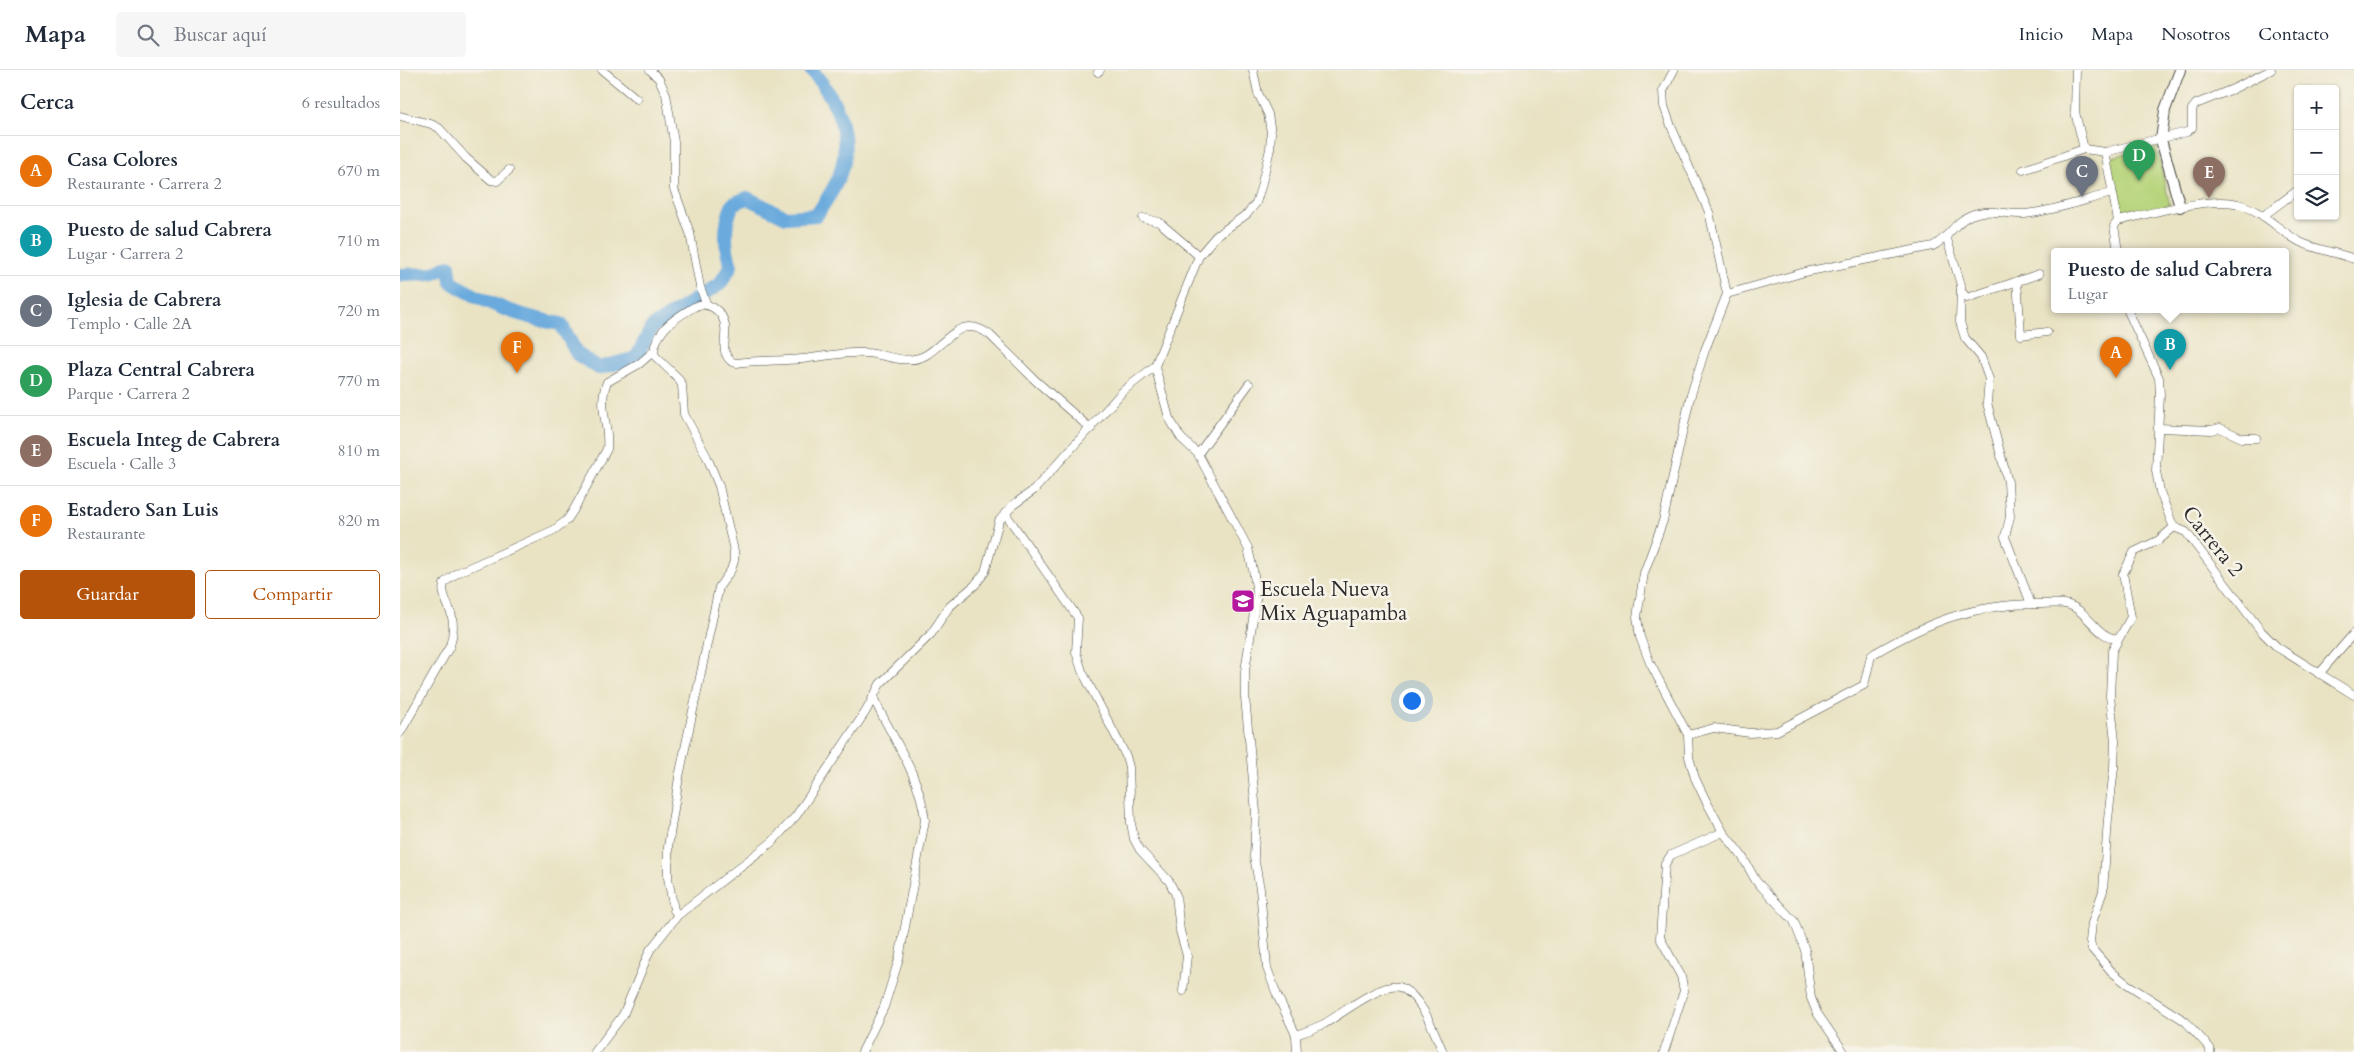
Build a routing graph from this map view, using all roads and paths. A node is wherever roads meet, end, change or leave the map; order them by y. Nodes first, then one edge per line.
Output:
1 (602, 70) edge
2 (650, 70) edge
3 (1253, 70) edge
4 (1674, 70) edge
5 (2076, 70) edge
6 (2180, 70) edge
7 (2271, 70) edge
8 (637, 99) dead end
9 (400, 116) edge
10 (2161, 140) junction
11 (2084, 149) junction
12 (2105, 152) junction
13 (509, 170) dead end
14 (2023, 170) dead end
15 (2112, 193) junction
16 (2294, 193) edge
17 (2180, 207) junction
18 (2264, 216) junction
19 (1143, 218) dead end
20 (2118, 221) junction
21 (1946, 236) junction
22 (2118, 248) edge
23 (1199, 256) junction
24 (2354, 259) edge
25 (2039, 274) dead end
26 (2017, 281) junction
27 (1961, 291) junction
28 (1727, 294) junction
29 (705, 300) junction
30 (2129, 313) edge
31 (2047, 332) dead end
32 (654, 351) junction
33 (1155, 366) junction
34 (1249, 384) dead end
35 (1091, 428) junction
36 (2158, 428) junction
37 (2256, 438) dead end
38 (1198, 454) junction
39 (1005, 513) junction
40 (2174, 527) junction
41 (2031, 604) junction
42 (2354, 633) edge
43 (2118, 639) junction
44 (2319, 674) junction
45 (2354, 695) edge
46 (874, 697) junction
47 (400, 733) edge
48 (1688, 735) junction
49 (1723, 832) junction
50 (678, 915) junction
51 (1183, 991) dead end
52 (1296, 1036) junction
53 (595, 1052) edge
54 (862, 1052) edge
55 (1297, 1052) edge
56 (1443, 1052) edge
57 (1664, 1052) edge
58 (1844, 1052) edge
59 (2210, 1052) edge

1 - 8 street
2 - 29 street
3 - 23 street
4 - 28 street
5 - 11 street
6 - 10 street
7 - 10 street
9 - 13 street
10 - 12 street
10 - 17 street
11 - 12 street
11 - 14 street
12 - 15 street
15 - 20 street
15 - 21 street
16 - 18 street
17 - 18 street
17 - 20 street
18 - 24 street
19 - 23 street
20 - 22 street
21 - 27 street
21 - 28 street
23 - 33 street
25 - 26 street
26 - 27 street
26 - 31 street
27 - 41 street
28 - 48 street
29 - 32 street
29 - 35 street
30 - 36 street, Carrera 2
32 - 47 street
32 - 50 street
33 - 35 street
33 - 38 street
34 - 38 street
35 - 39 street
36 - 37 street
36 - 40 street, Carrera 2
38 - 52 street
39 - 46 street
39 - 51 street
40 - 43 street
40 - 44 street, Carrera 2
41 - 43 street
41 - 48 street
42 - 44 street
43 - 59 street
44 - 45 street, Carrera 2
46 - 50 street
46 - 54 street
48 - 49 street
49 - 57 street
49 - 58 street
50 - 53 street
52 - 55 street
52 - 56 street

